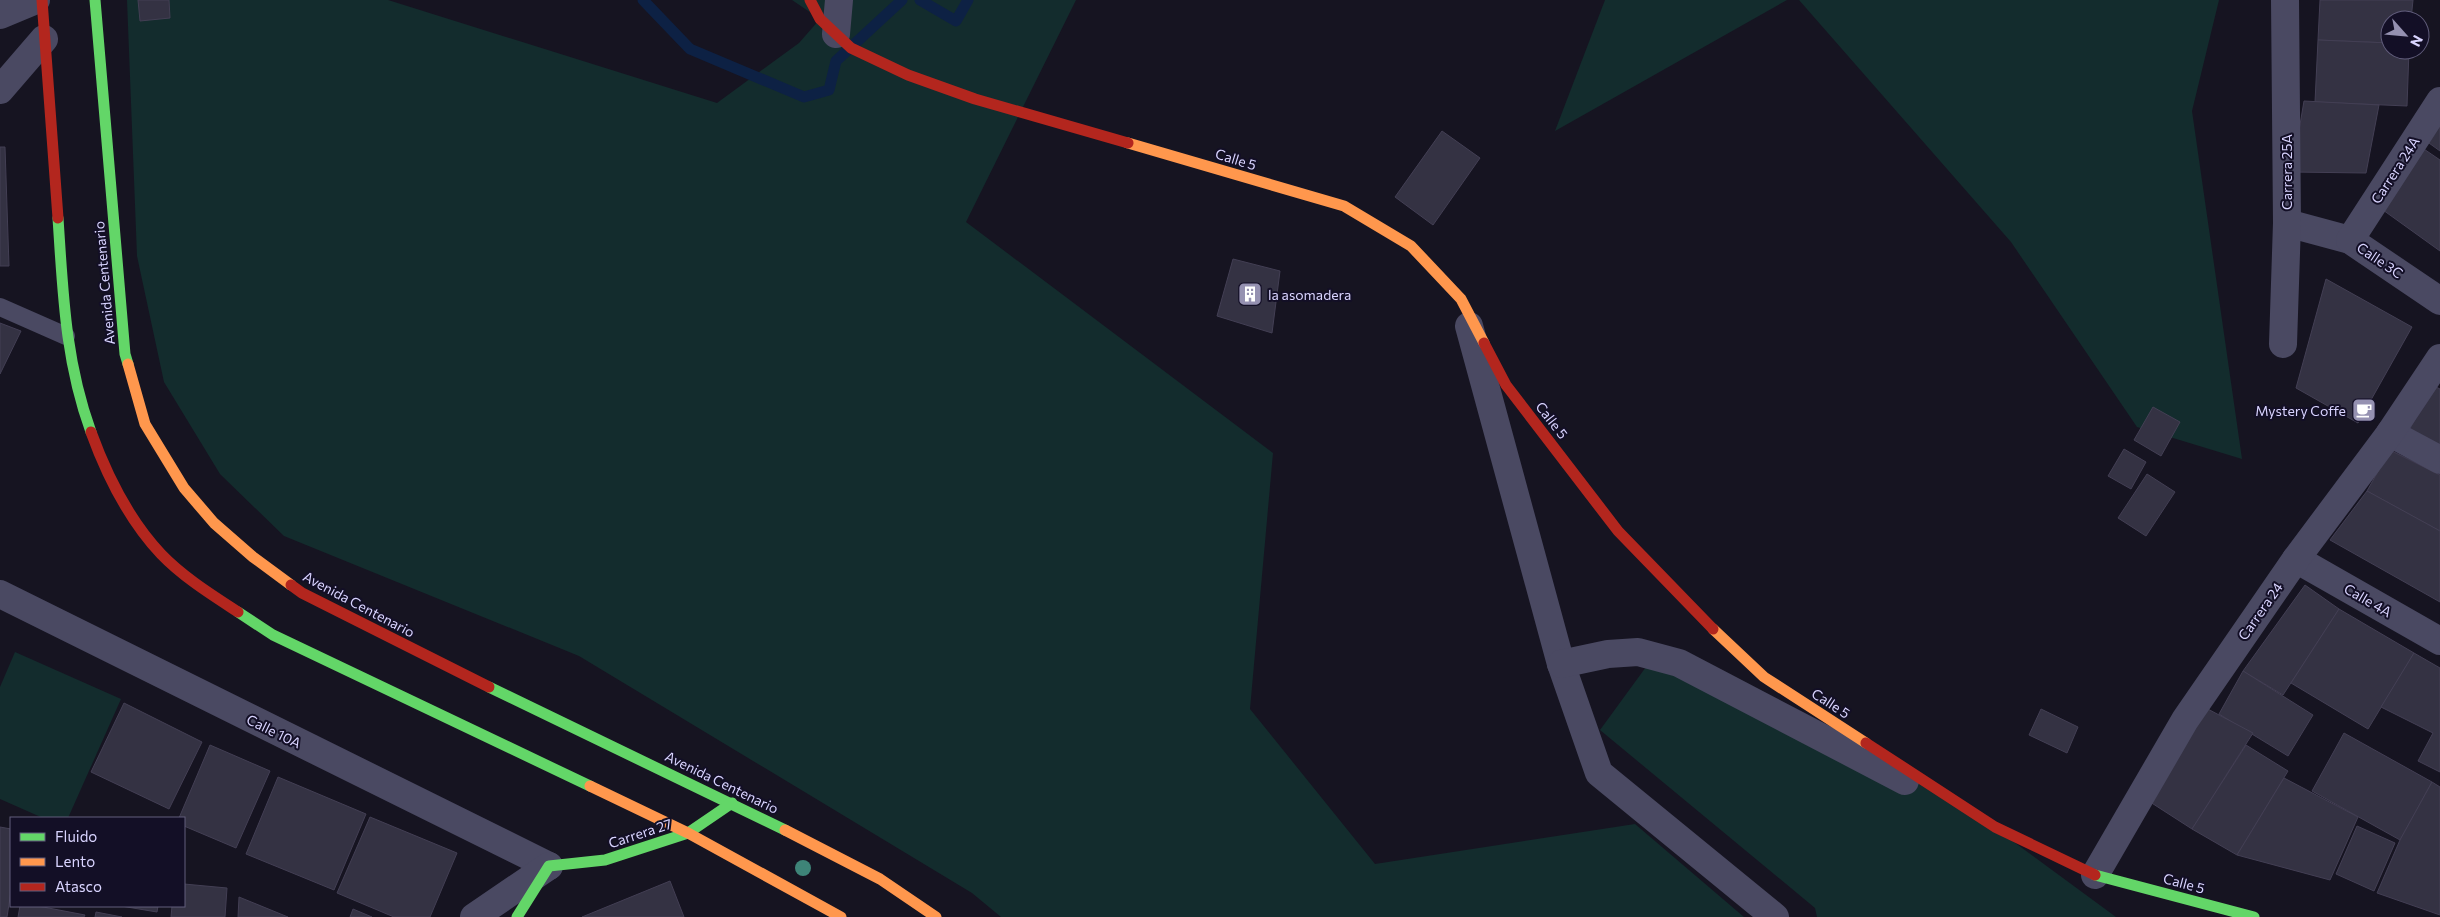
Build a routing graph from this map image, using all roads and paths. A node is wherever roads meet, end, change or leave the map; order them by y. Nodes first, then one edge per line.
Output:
1 (36, 0) edge
2 (42, 0) edge
3 (95, 0) edge
4 (810, 0) edge
5 (839, 0) edge
6 (2285, 0) edge
7 (0, 15) edge
8 (836, 34) junction
9 (44, 39) junction
10 (0, 90) edge
11 (2440, 101) edge
12 (2287, 223) junction
13 (2350, 240) junction
14 (1462, 299) junction
15 (2440, 301) edge
16 (0, 306) edge
17 (66, 336) junction
18 (2283, 344) dead end
19 (2440, 358) edge
20 (2390, 433) junction
21 (2440, 460) edge
22 (2296, 559) junction
23 (0, 594) edge
24 (2440, 641) edge
25 (1560, 664) junction
26 (732, 803) junction
27 (1994, 827) junction
28 (688, 833) junction
29 (549, 866) junction
30 (2095, 875) junction
31 (2226, 913) edge
32 (474, 917) edge
33 (517, 917) edge
34 (841, 917) edge
35 (936, 917) edge
36 (1776, 917) edge
37 (2254, 917) edge

1 - 7 street
2 - 9 main road
3 - 26 main road, Avenida Centenario
4 - 8 main road, Calle 5
5 - 8 street
6 - 12 street, Carrera 25A
8 - 14 main road, Calle 5
9 - 10 street
9 - 17 main road
11 - 13 street, Carrera 24A
12 - 13 street, Calle 3C
12 - 18 street, Carrera 25A
13 - 15 street, Calle 3C
14 - 25 street
14 - 27 main road, Calle 5
16 - 17 lane
17 - 28 main road
19 - 20 street, Carrera 24
20 - 21 street
20 - 22 street, Carrera 24
22 - 24 street, Calle 4A
22 - 30 street, Carrera 24
23 - 29 street, Calle 10A
25 - 27 street
25 - 36 street
26 - 28 main road, Carrera 27
26 - 35 main road, Avenida Centenario
27 - 30 main road, Calle 5
28 - 29 main road, Carrera 27
28 - 34 main road
29 - 32 street
29 - 33 main road
30 - 31 main road, Calle 5
31 - 37 main road, Calle 5

